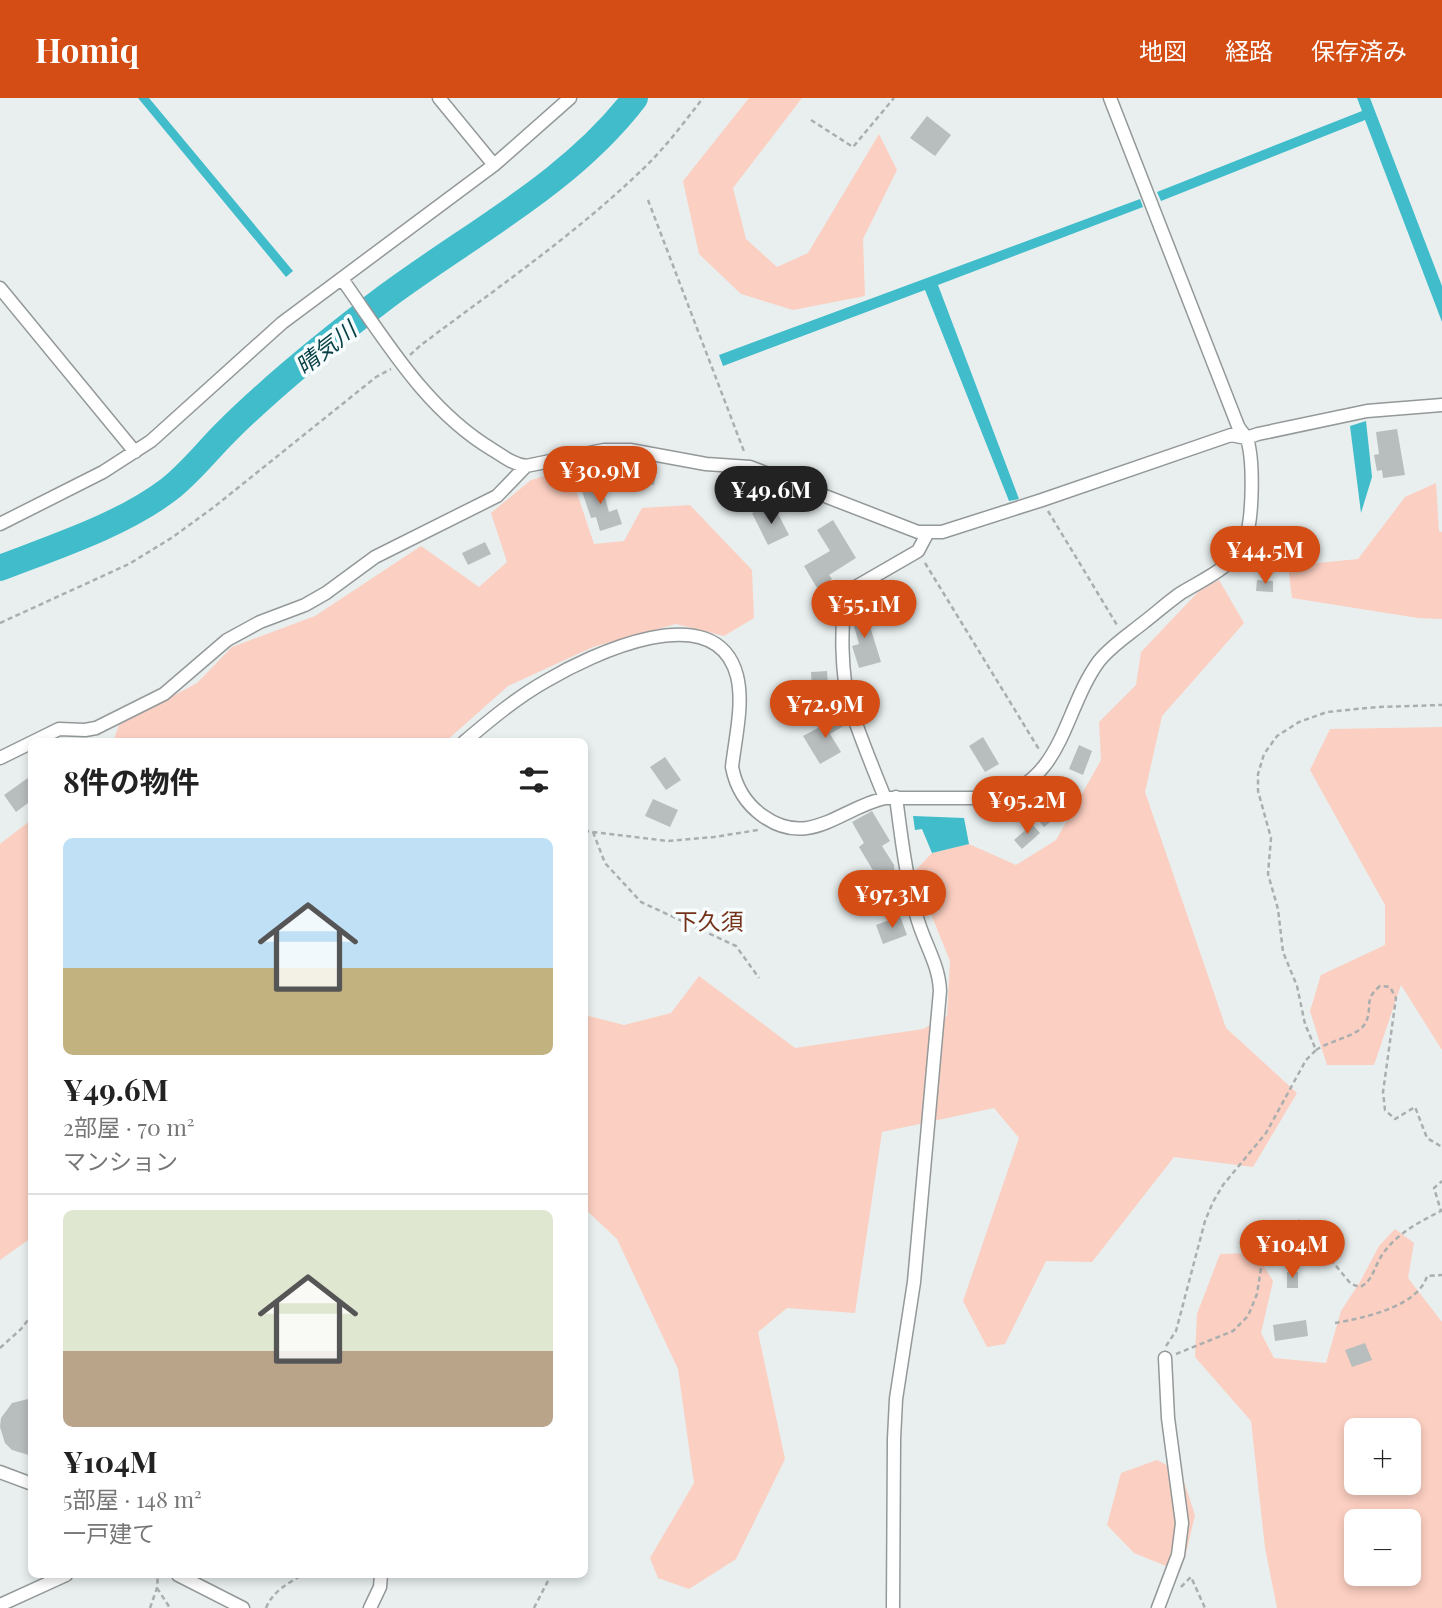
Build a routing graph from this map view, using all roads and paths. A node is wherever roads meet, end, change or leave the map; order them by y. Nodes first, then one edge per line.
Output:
1 (439, 98) edge
2 (570, 98) edge
3 (703, 98) edge
4 (894, 98) edge
5 (1110, 98) edge
6 (811, 120) dead end
7 (494, 164) junction
8 (649, 200) dead end
9 (342, 279) junction
10 (0, 288) edge
11 (402, 363) junction
12 (1442, 405) edge
13 (1247, 438) junction
14 (135, 452) junction
15 (526, 467) junction
16 (750, 467) junction
17 (1042, 500) junction
18 (0, 524) edge
19 (928, 534) junction
20 (918, 551) junction
21 (0, 623) edge
22 (1124, 637) junction
23 (1442, 705) edge
24 (41, 738) edge
25 (469, 738) edge
26 (28, 744) edge
27 (0, 758) edge
28 (1048, 763) junction
29 (890, 798) junction
30 (775, 824) junction
31 (588, 831) edge
32 (593, 832) junction
33 (759, 978) dead end
34 (1316, 1050) junction
35 (1442, 1147) edge
36 (1442, 1181) edge
37 (1442, 1275) edge
38 (28, 1320) edge
39 (1335, 1323) dead end
40 (0, 1348) edge
41 (1165, 1358) junction
42 (0, 1472) edge
43 (28, 1482) edge
44 (59, 1578) edge
45 (158, 1578) edge
46 (184, 1578) edge
47 (297, 1578) edge
48 (381, 1578) edge
49 (549, 1578) edge
50 (157, 1588) junction
51 (1159, 1604) edge
52 (0, 1605) edge
53 (150, 1608) edge
54 (170, 1608) edge
55 (243, 1608) edge
56 (266, 1608) edge
57 (370, 1608) edge
58 (534, 1608) edge
59 (893, 1608) edge
60 (1205, 1608) edge

1 - 7 street
2 - 7 street
3 - 11 path
4 - 6 path
5 - 13 street
7 - 9 street
8 - 16 path
9 - 11 street
9 - 14 street
10 - 14 street
11 - 15 street
11 - 21 path
12 - 13 street
13 - 17 street
13 - 22 street
14 - 18 street
15 - 16 street
15 - 24 street
16 - 19 street
17 - 19 street
17 - 22 path
19 - 20 street
20 - 28 path
20 - 29 street
22 - 28 street
23 - 34 path
25 - 30 street
26 - 27 street
28 - 29 street
29 - 30 street
29 - 59 street
30 - 32 path
31 - 32 path
32 - 33 path
34 - 35 path
34 - 41 path
36 - 41 path
37 - 39 path
38 - 40 path
41 - 51 street
42 - 43 street
44 - 52 street
45 - 50 path
46 - 55 street
47 - 56 path
48 - 57 street
49 - 58 path
50 - 53 path
50 - 54 path
51 - 60 path

